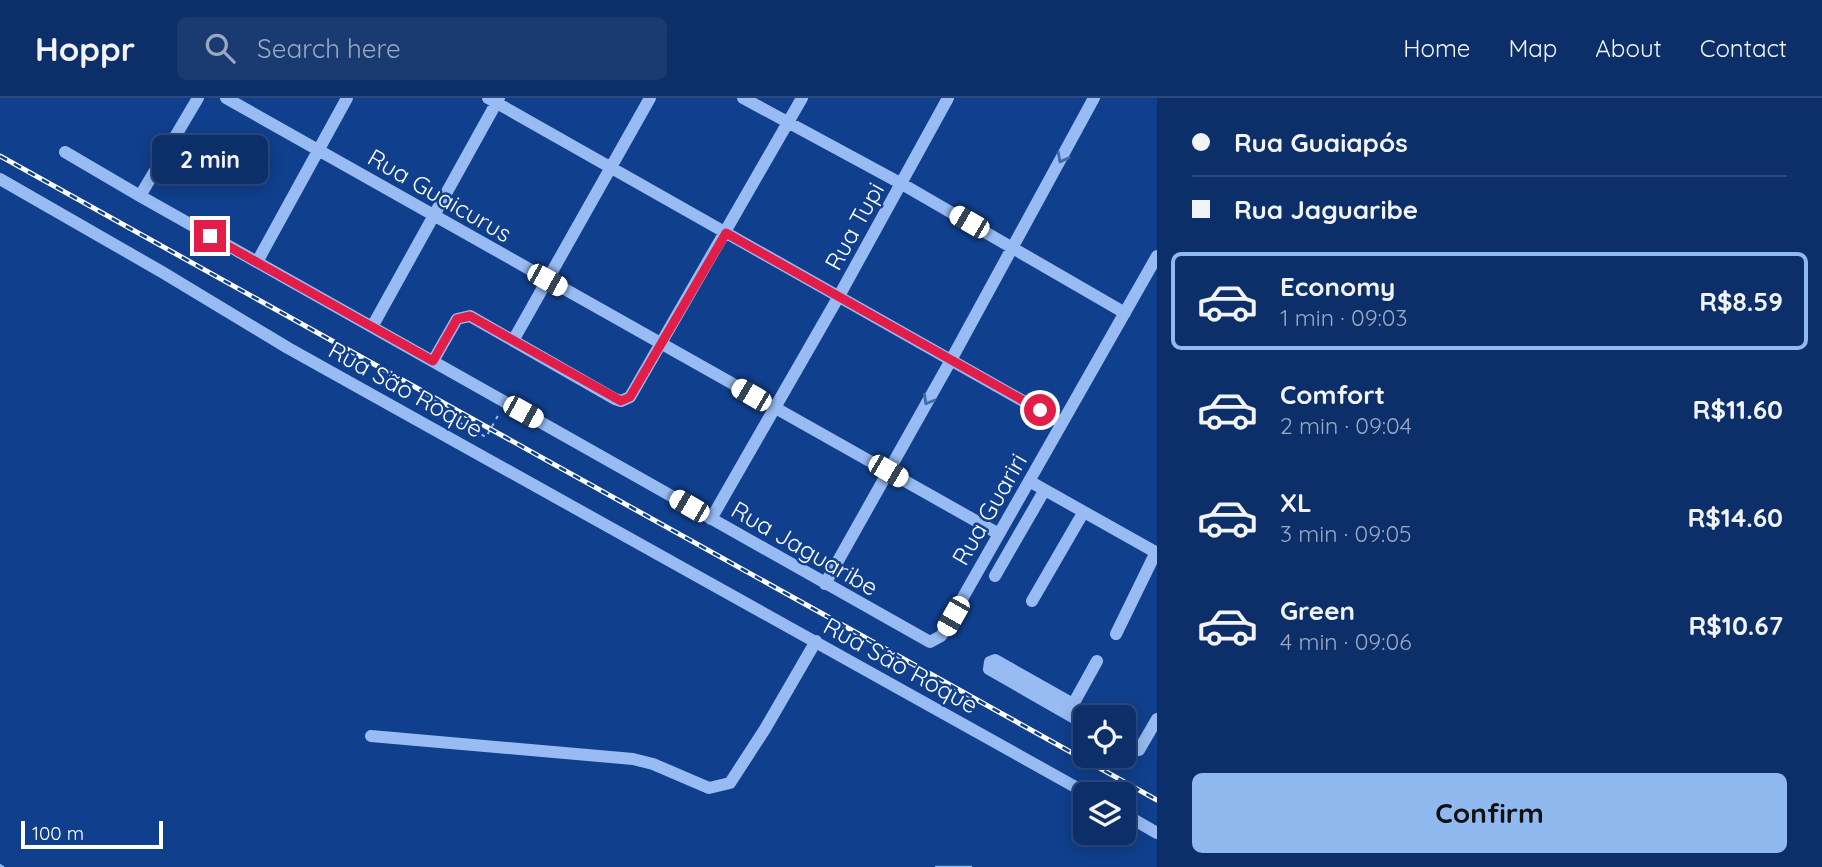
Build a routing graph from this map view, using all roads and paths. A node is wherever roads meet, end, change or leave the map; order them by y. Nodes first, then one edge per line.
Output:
1 (198, 98) edge
2 (226, 98) edge
3 (347, 98) edge
4 (650, 98) edge
5 (743, 98) edge
6 (802, 98) edge
7 (948, 98) edge
8 (1094, 98) edge
9 (494, 99) edge
10 (788, 124) junction
11 (318, 149) junction
12 (65, 152) dead end
13 (611, 167) junction
14 (0, 179) edge
15 (902, 184) junction
16 (140, 196) junction
17 (433, 215) junction
18 (726, 233) junction
19 (1013, 248) junction
20 (1157, 256) edge
21 (257, 262) junction
22 (547, 280) junction
23 (839, 296) junction
24 (1125, 313) junction
25 (372, 327) junction
26 (514, 339) junction
27 (662, 344) junction
28 (951, 360) junction
29 (433, 361) junction
30 (774, 408) junction
31 (501, 411) dead end
32 (1062, 423) junction
33 (452, 430) dead end
34 (888, 471) junction
35 (1029, 481) junction
36 (1044, 491) junction
37 (1083, 513) junction
38 (711, 519) junction
39 (999, 534) junction
40 (1156, 552) edge
41 (995, 576) dead end
42 (825, 584) junction
43 (1032, 601) dead end
44 (1116, 634) dead end
45 (941, 636) joint
46 (816, 642) junction
47 (1097, 661) dead end
48 (1070, 709) junction
49 (1073, 712) edge
50 (1157, 719) edge
51 (371, 736) dead end
52 (1136, 750) edge
53 (1073, 786) edge
54 (1136, 821) edge
55 (1157, 834) edge

1 - 16 street
2 - 11 street, Rua Guaicurus
3 - 11 street
4 - 13 street
5 - 10 street
6 - 10 street
7 - 15 street, Rua Tupi
8 -> 19 street
9 - 13 street
9 - 17 street
10 - 15 street
10 - 18 street
11 - 17 street, Rua Guaicurus
11 - 21 street
12 - 16 street, Rua Jaguaribe
13 - 18 street
13 - 22 street
14 - 46 street, Rua São Roque
15 - 19 street
15 - 23 street, Rua Tupi
16 - 21 street, Rua Jaguaribe
17 - 22 street, Rua Guaicurus
17 - 25 street
18 - 23 street
18 - 27 street
19 - 24 street
19 - 28 street
20 - 24 street, Rua Guariri
21 - 25 street, Rua Jaguaribe
22 - 26 street
22 - 27 street, Rua Guaicurus
23 - 28 street
23 - 30 street, Rua Tupi
24 - 32 street, Rua Guariri
25 - 29 street, Rua Jaguaribe
26 - 27 street
26 - 29 street
27 - 30 street, Rua Guaicurus
28 - 32 street
28 -> 34 street
29 - 38 street, Rua Jaguaribe
30 - 34 street, Rua Guaicurus
30 - 38 street, Rua Tupi
31 - 33 path
32 - 35 street, Rua Guariri
34 - 39 street, Rua Guaicurus
34 - 42 street
35 - 36 street
35 - 39 street, Rua Guariri
36 - 37 street
36 - 41 street
37 - 40 street
37 - 43 street
38 - 42 street, Rua Jaguaribe
39 - 45 street, Rua Guariri
40 - 44 street
42 - 45 street, Rua Jaguaribe
46 - 51 street
46 - 53 street, Rua São Roque
47 - 48 street
48 - 48 street
48 - 49 street
50 - 52 street
54 - 55 street

